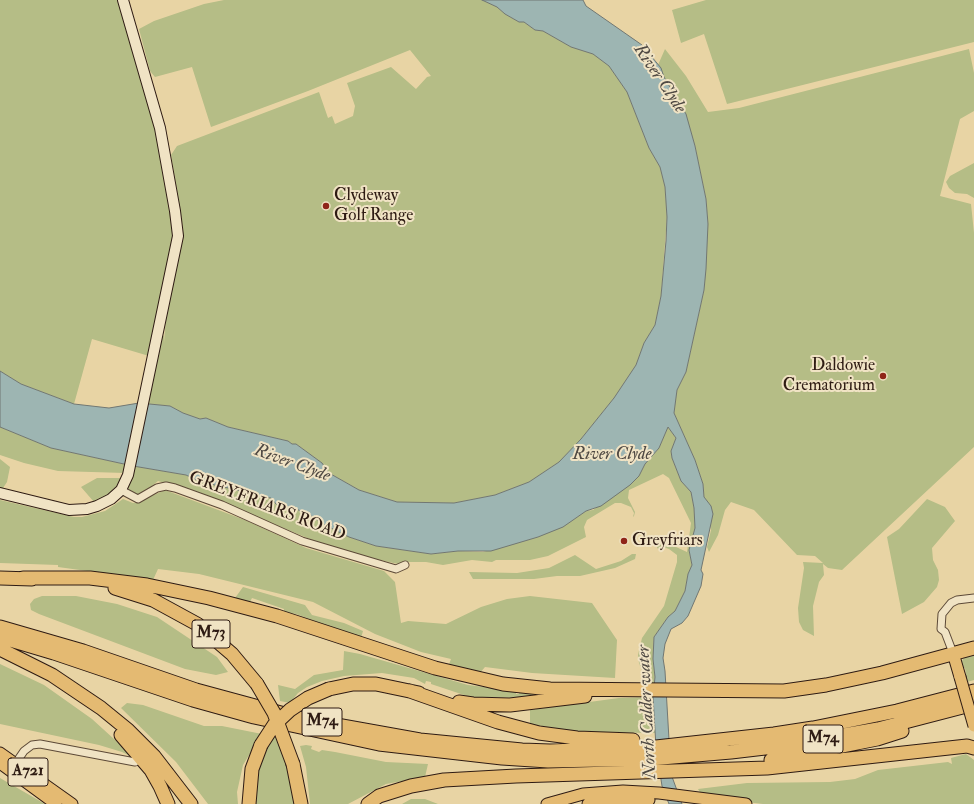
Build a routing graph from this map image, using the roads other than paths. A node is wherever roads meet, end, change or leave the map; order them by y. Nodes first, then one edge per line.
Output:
1 (123, 0) edge
2 (121, 490) junction
3 (0, 493) edge
4 (405, 565) dead end
5 (0, 578) edge
6 (23, 578) junction
7 (974, 598) edge
8 (0, 626) edge
9 (0, 637) edge
10 (974, 648) edge
11 (0, 649) edge
12 (953, 653) junction
13 (0, 654) edge
14 (37, 672) junction
15 (410, 691) junction
16 (632, 691) junction
17 (974, 691) edge
18 (974, 705) edge
19 (974, 726) edge
20 (664, 746) junction
21 (974, 748) edge
22 (0, 752) edge
23 (135, 762) dead end
24 (0, 763) edge
25 (651, 766) junction
26 (13, 767) junction
27 (713, 770) junction
28 (175, 783) junction
29 (661, 796) junction
30 (686, 801) edge
31 (56, 804) edge
32 (72, 804) edge
33 (168, 804) edge
34 (191, 804) edge
35 (249, 804) edge
36 (301, 804) edge
37 (368, 804) edge
38 (547, 804) edge
39 (588, 804) edge
40 (746, 804) edge

1 - 2 main road
2 - 3 main road
2 - 4 street, GREYFRIARS ROAD
5 - 6 highway
6 - 16 highway, M74
6 - 36 highway, M73, bridge
7 - 12 street
8 - 20 highway, M74
9 - 25 highway, M74
10 - 12 highway, M74
11 - 28 highway
12 - 16 highway, M74
12 - 19 main road, bridge
13 - 14 highway
14 - 28 highway
14 - 33 highway
15 - 16 highway, M74
15 - 20 highway, M74
15 - 35 highway, M74, bridge
17 - 20 highway, M74
18 - 20 highway, M74
18 - 27 highway
20 - 25 highway, M74
21 - 27 highway
22 - 26 main road, A721
23 - 26 street
24 - 26 main road, A721
25 - 27 highway
25 - 37 highway
26 - 31 main road, A721
26 - 32 main road, A721
28 - 34 highway
29 - 30 main road
29 - 38 main road
29 - 39 main road
30 - 40 main road

